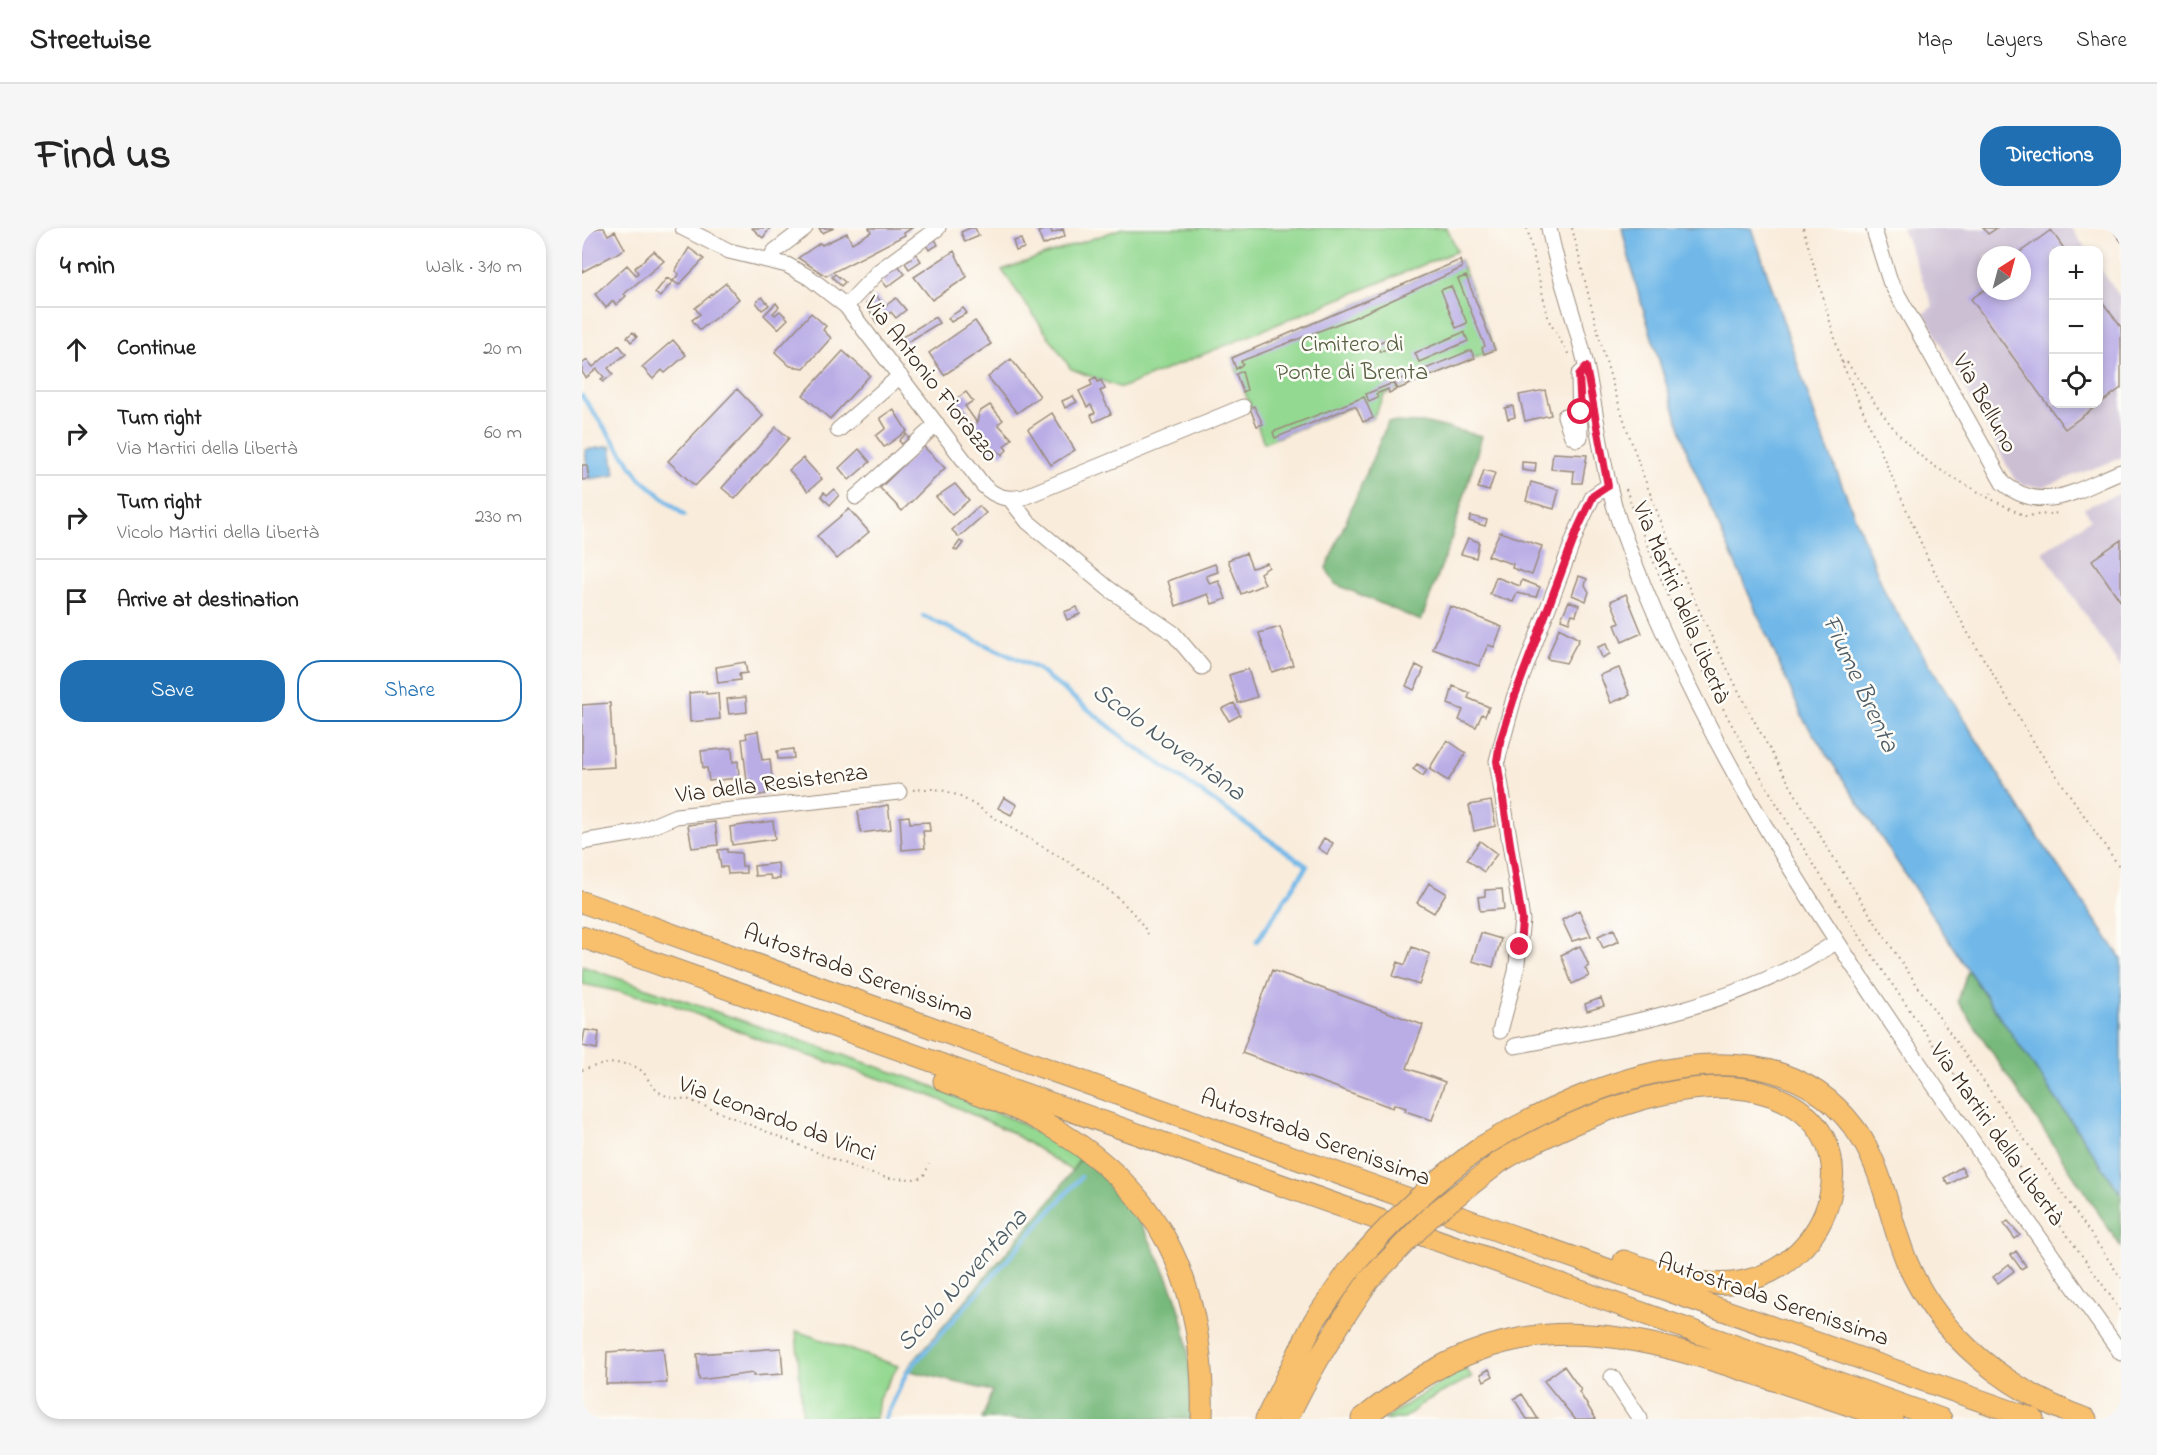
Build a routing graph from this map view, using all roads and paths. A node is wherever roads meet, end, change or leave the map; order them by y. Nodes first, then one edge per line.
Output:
1 (683, 228) edge
2 (805, 228) edge
3 (938, 228) edge
4 (1527, 228) edge
5 (1549, 228) edge
6 (1572, 228) edge
7 (1803, 228) edge
8 (1875, 230) dead end
9 (769, 260) junction
10 (846, 306) junction
11 (1842, 363) junction
12 (1586, 366) junction
13 (900, 376) junction
14 (1243, 407) dead end
15 (1565, 416) dead end
16 (937, 424) junction
17 (838, 430) dead end
18 (2121, 472) edge
19 (1624, 482) dead end
20 (1608, 486) junction
21 (1987, 497) dead end
22 (856, 498) dead end
23 (1011, 500) junction
24 (1202, 667) dead end
25 (899, 792) joint
26 (582, 842) edge
27 (2121, 869) edge
28 (582, 902) edge
29 (1148, 933) dead end
30 (582, 937) edge
31 (1836, 942) junction
32 (844, 1030) junction
33 (1500, 1031) dead end
34 (1515, 1046) dead end
35 (582, 1070) edge
36 (929, 1164) dead end
37 (1507, 1234) junction
38 (2121, 1278) edge
39 (2121, 1312) edge
40 (2121, 1353) edge
41 (1612, 1377) dead end
42 (1202, 1419) edge
43 (1266, 1419) edge
44 (1287, 1419) edge
45 (1362, 1419) edge
46 (1640, 1419) edge
47 (1892, 1419) edge
48 (1941, 1419) edge
49 (2033, 1419) edge
50 (2086, 1419) edge

1 - 9 street, Via Antonio Fiorazzo
2 - 9 street
3 - 10 street
4 - 12 path
5 - 12 street, Via Martiri della Libertà
6 - 38 path
7 - 11 path
8 - 18 street, Via Belluno
9 - 10 street, Via Antonio Fiorazzo
10 - 13 street, Via Antonio Fiorazzo
11 - 21 path
11 - 27 path
12 - 15 street
12 - 20 street, Via Martiri della Libertà
13 - 16 street, Via Antonio Fiorazzo
13 - 17 street
14 - 23 street
16 - 22 street
16 - 23 street, Via Antonio Fiorazzo
19 - 39 path
20 - 31 street, Via Martiri della Libertà
20 - 33 street
23 - 24 street, Via Antonio Fiorazzo
25 - 26 street, Via della Resistenza
25 - 29 path
28 - 37 highway, Autostrada Serenissima
30 - 32 highway
31 - 34 street
31 - 40 street, Via Martiri della Libertà
32 - 42 highway
32 - 48 highway
35 - 36 path, Via Leonardo da Vinci
37 - 44 highway, bridge
37 - 49 highway, Autostrada Serenissima
41 - 46 street
43 - 50 highway, bridge
45 - 47 highway

